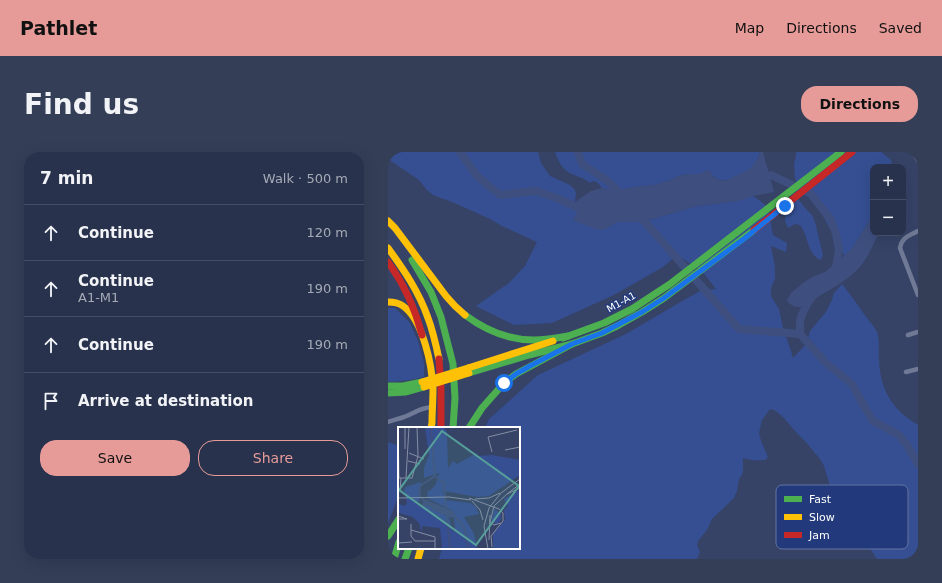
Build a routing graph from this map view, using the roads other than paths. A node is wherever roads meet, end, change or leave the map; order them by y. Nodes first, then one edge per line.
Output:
1 (841, 152) edge
2 (852, 152) edge
3 (913, 152) edge
4 (918, 160) edge
5 (388, 221) edge
6 (388, 226) edge
7 (918, 231) edge
8 (388, 248) edge
9 (388, 262) edge
10 (918, 295) edge
11 (388, 302) edge
12 (918, 332) edge
13 (422, 335) junction
14 (908, 335) dead end
15 (568, 336) junction
16 (572, 344) junction
17 (918, 369) edge
18 (468, 371) junction
19 (906, 372) dead end
20 (423, 384) junction
21 (388, 386) edge
22 (388, 393) edge
23 (432, 407) junction
24 (388, 422) edge
25 (431, 427) edge
26 (441, 427) edge
27 (453, 427) edge
28 (470, 427) edge
29 (398, 521) edge
30 (388, 536) edge
31 (398, 545) edge
32 (409, 549) edge
33 (423, 549) edge
34 (423, 549) edge
35 (394, 559) edge
36 (405, 559) edge
37 (418, 559) edge
38 (421, 559) edge

1 - 15 main road, M1-A1
2 - 16 main road
3 - 4 street
5 - 15 main road
6 - 27 main road
7 - 10 street
8 - 26 main road
9 - 13 main road
11 - 13 main road
12 - 14 street
13 - 23 main road
15 - 18 main road
16 - 18 main road
16 - 28 main road
17 - 19 street
18 - 20 main road, bridge
20 - 21 main road
20 - 22 main road
23 - 24 street
23 - 25 main road
29 - 30 main road
31 - 35 main road
32 - 36 main road
33 - 37 main road
34 - 38 main road

